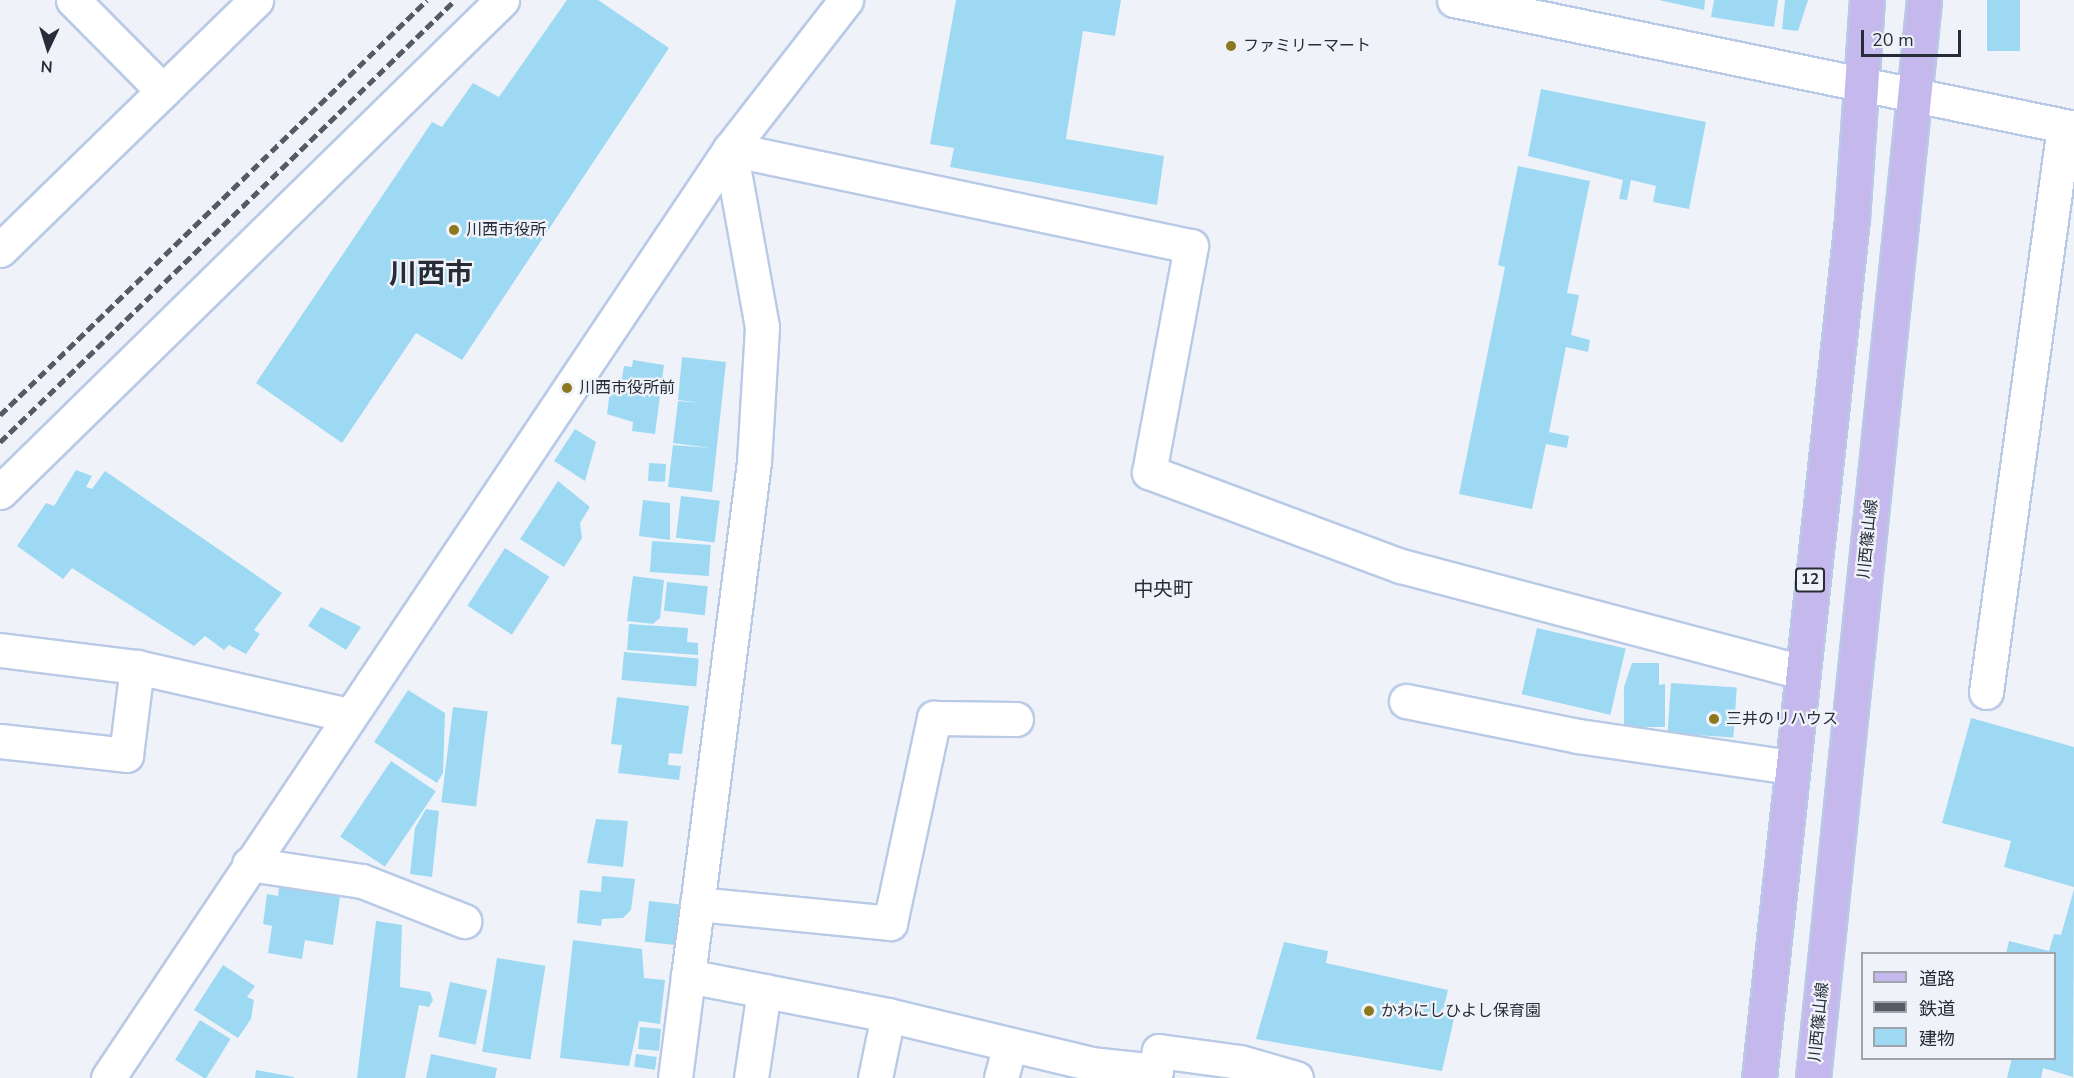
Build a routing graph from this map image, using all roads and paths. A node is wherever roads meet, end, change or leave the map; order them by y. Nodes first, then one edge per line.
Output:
1 (73, 0) edge
2 (256, 0) edge
3 (502, 0) edge
4 (846, 0) edge
5 (1454, 0) edge
6 (1867, 0) edge
7 (1924, 0) edge
8 (1861, 81) junction
9 (163, 91) junction
10 (1914, 93) junction
11 (2069, 127) edge
12 (730, 149) junction
13 (0, 250) edge
14 (0, 492) edge
15 (0, 650) edge
16 (137, 667) junction
17 (1799, 671) junction
18 (1986, 692) dead end
19 (1406, 700) dead end
20 (348, 715) junction
21 (1016, 719) dead end
22 (0, 741) edge
23 (1790, 767) junction
24 (249, 864) junction
25 (697, 904) junction
26 (464, 921) dead end
27 (688, 976) junction
28 (764, 991) junction
29 (888, 1015) junction
30 (1010, 1045) junction
31 (1156, 1074) edge
32 (108, 1078) edge
33 (675, 1078) edge
34 (751, 1078) edge
35 (875, 1078) edge
36 (1001, 1078) edge
37 (1296, 1078) edge
38 (1759, 1078) edge
39 (1813, 1078) edge

1 - 9 street
2 - 9 street
3 - 14 street
4 - 12 street
5 - 8 street
6 - 8 main road, 12
7 - 10 main road, 川西篠山線
8 - 10 street
8 - 17 main road, 12
9 - 13 street
10 - 11 street
10 - 39 main road, 川西篠山線
11 - 18 street
12 - 17 street
12 - 20 street
12 - 25 street
15 - 16 street
16 - 20 street
16 - 22 street
17 - 23 main road, 12
19 - 23 street
20 - 24 street
21 - 25 street
23 - 38 main road, 12
24 - 26 street
24 - 32 street
25 - 27 street
27 - 28 street
27 - 33 street
28 - 29 street
28 - 34 street
29 - 30 street
29 - 35 street
30 - 31 street
30 - 36 street
31 - 37 street

